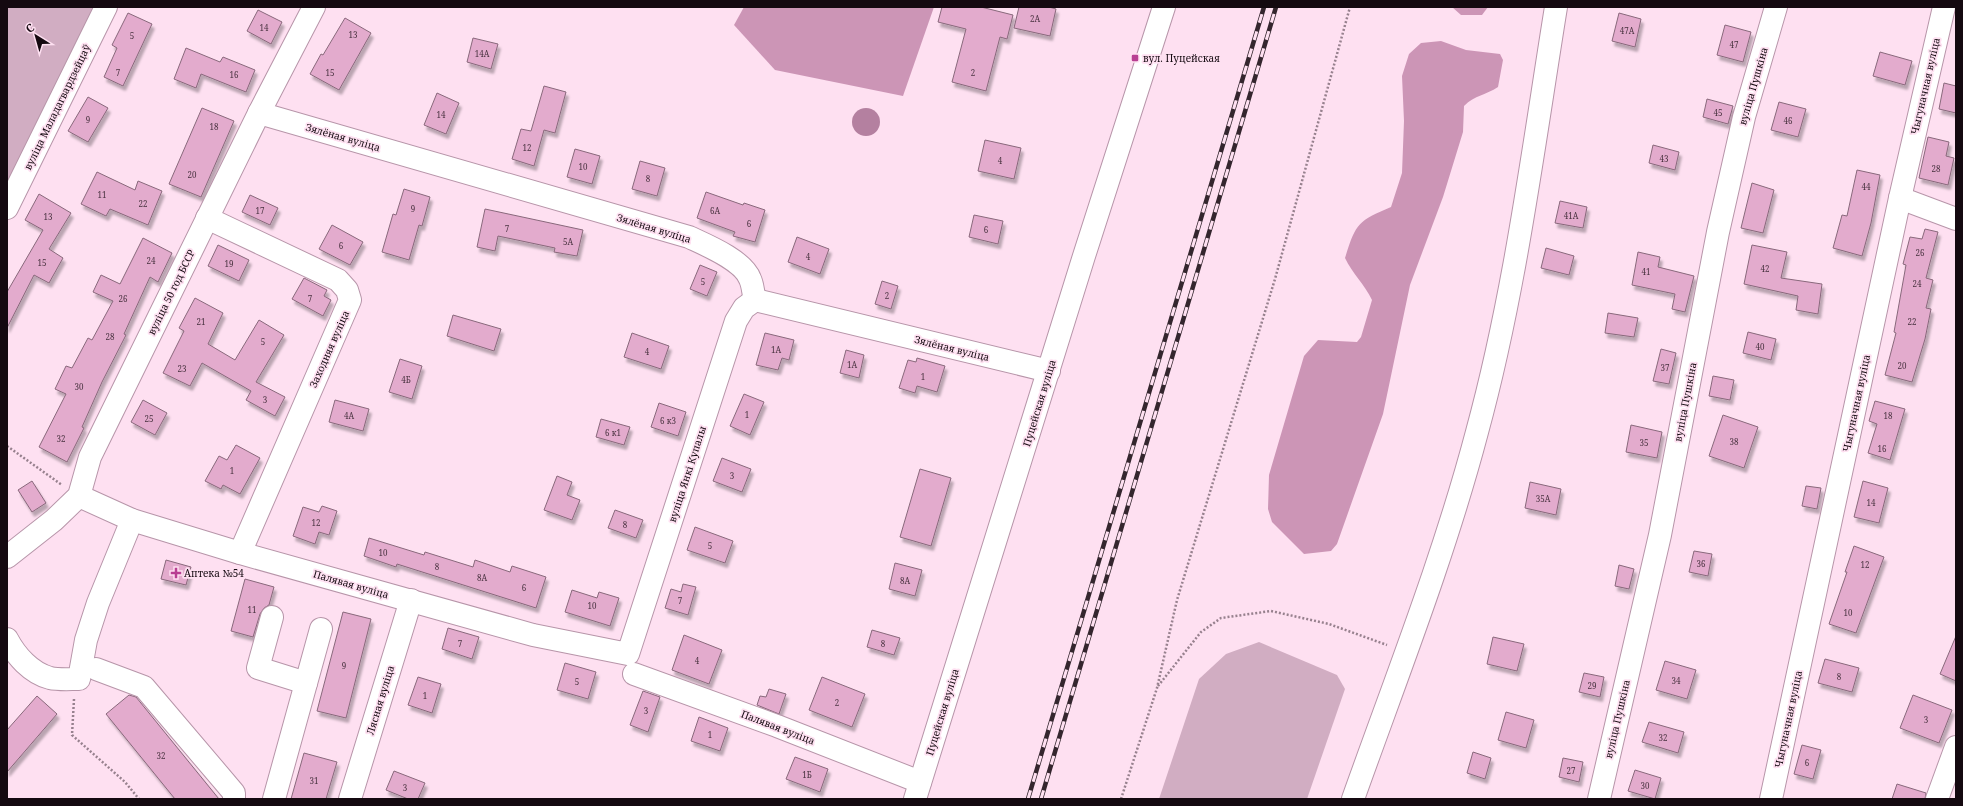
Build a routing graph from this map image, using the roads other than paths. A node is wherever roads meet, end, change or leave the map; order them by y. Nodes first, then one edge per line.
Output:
1 (106, 7) edge
2 (314, 7) edge
3 (1164, 7) edge
4 (1556, 7) edge
5 (1776, 7) edge
6 (1944, 7) edge
7 (259, 113) junction
8 (1900, 198) junction
9 (7, 208) edge
10 (207, 218) junction
11 (1956, 219) edge
12 (755, 300) junction
13 (1049, 371) junction
14 (79, 496) junction
15 (132, 520) junction
16 (240, 553) junction
17 (7, 556) edge
18 (411, 600) junction
19 (272, 617) dead end
20 (321, 629) dead end
21 (7, 639) edge
22 (628, 654) joint
23 (87, 674) junction
24 (634, 674) dead end
25 (306, 682) junction
26 (1956, 746) edge
27 (918, 790) edge
28 (234, 799) edge
29 (274, 799) edge
30 (350, 799) edge
31 (1353, 799) edge
32 (1599, 799) edge
33 (1771, 799) edge
34 (1937, 799) edge

1 - 9 street, вуліца Маладагвардзейцаў
2 - 7 street, вуліца 50 год БССР
3 - 13 street, Пуцейская вуліца
4 - 31 street
5 - 32 street, вуліца Пушкіна
6 - 8 street, Чыгуначная вуліца
7 - 10 street, вуліца 50 год БССР
7 - 12 street, Зялёная вуліца
8 - 11 street
8 - 33 street, Чыгуначная вуліца
10 - 14 street, вуліца 50 год БССР
10 - 16 street, Заходняя вуліца
12 - 13 street, Зялёная вуліца
12 - 22 street, вуліца Янкі Купалы
13 - 27 street, Пуцейская вуліца
14 - 15 street, Палявая вуліца
14 - 17 street
15 - 16 street, Палявая вуліца
15 - 23 street
16 - 18 street, Палявая вуліца
18 - 22 street, Палявая вуліца
18 - 30 street, Лясная вуліца
19 - 25 street
20 - 25 street
21 - 23 street
23 - 28 street
24 - 27 street, Палявая вуліца
25 - 29 street
26 - 34 street

